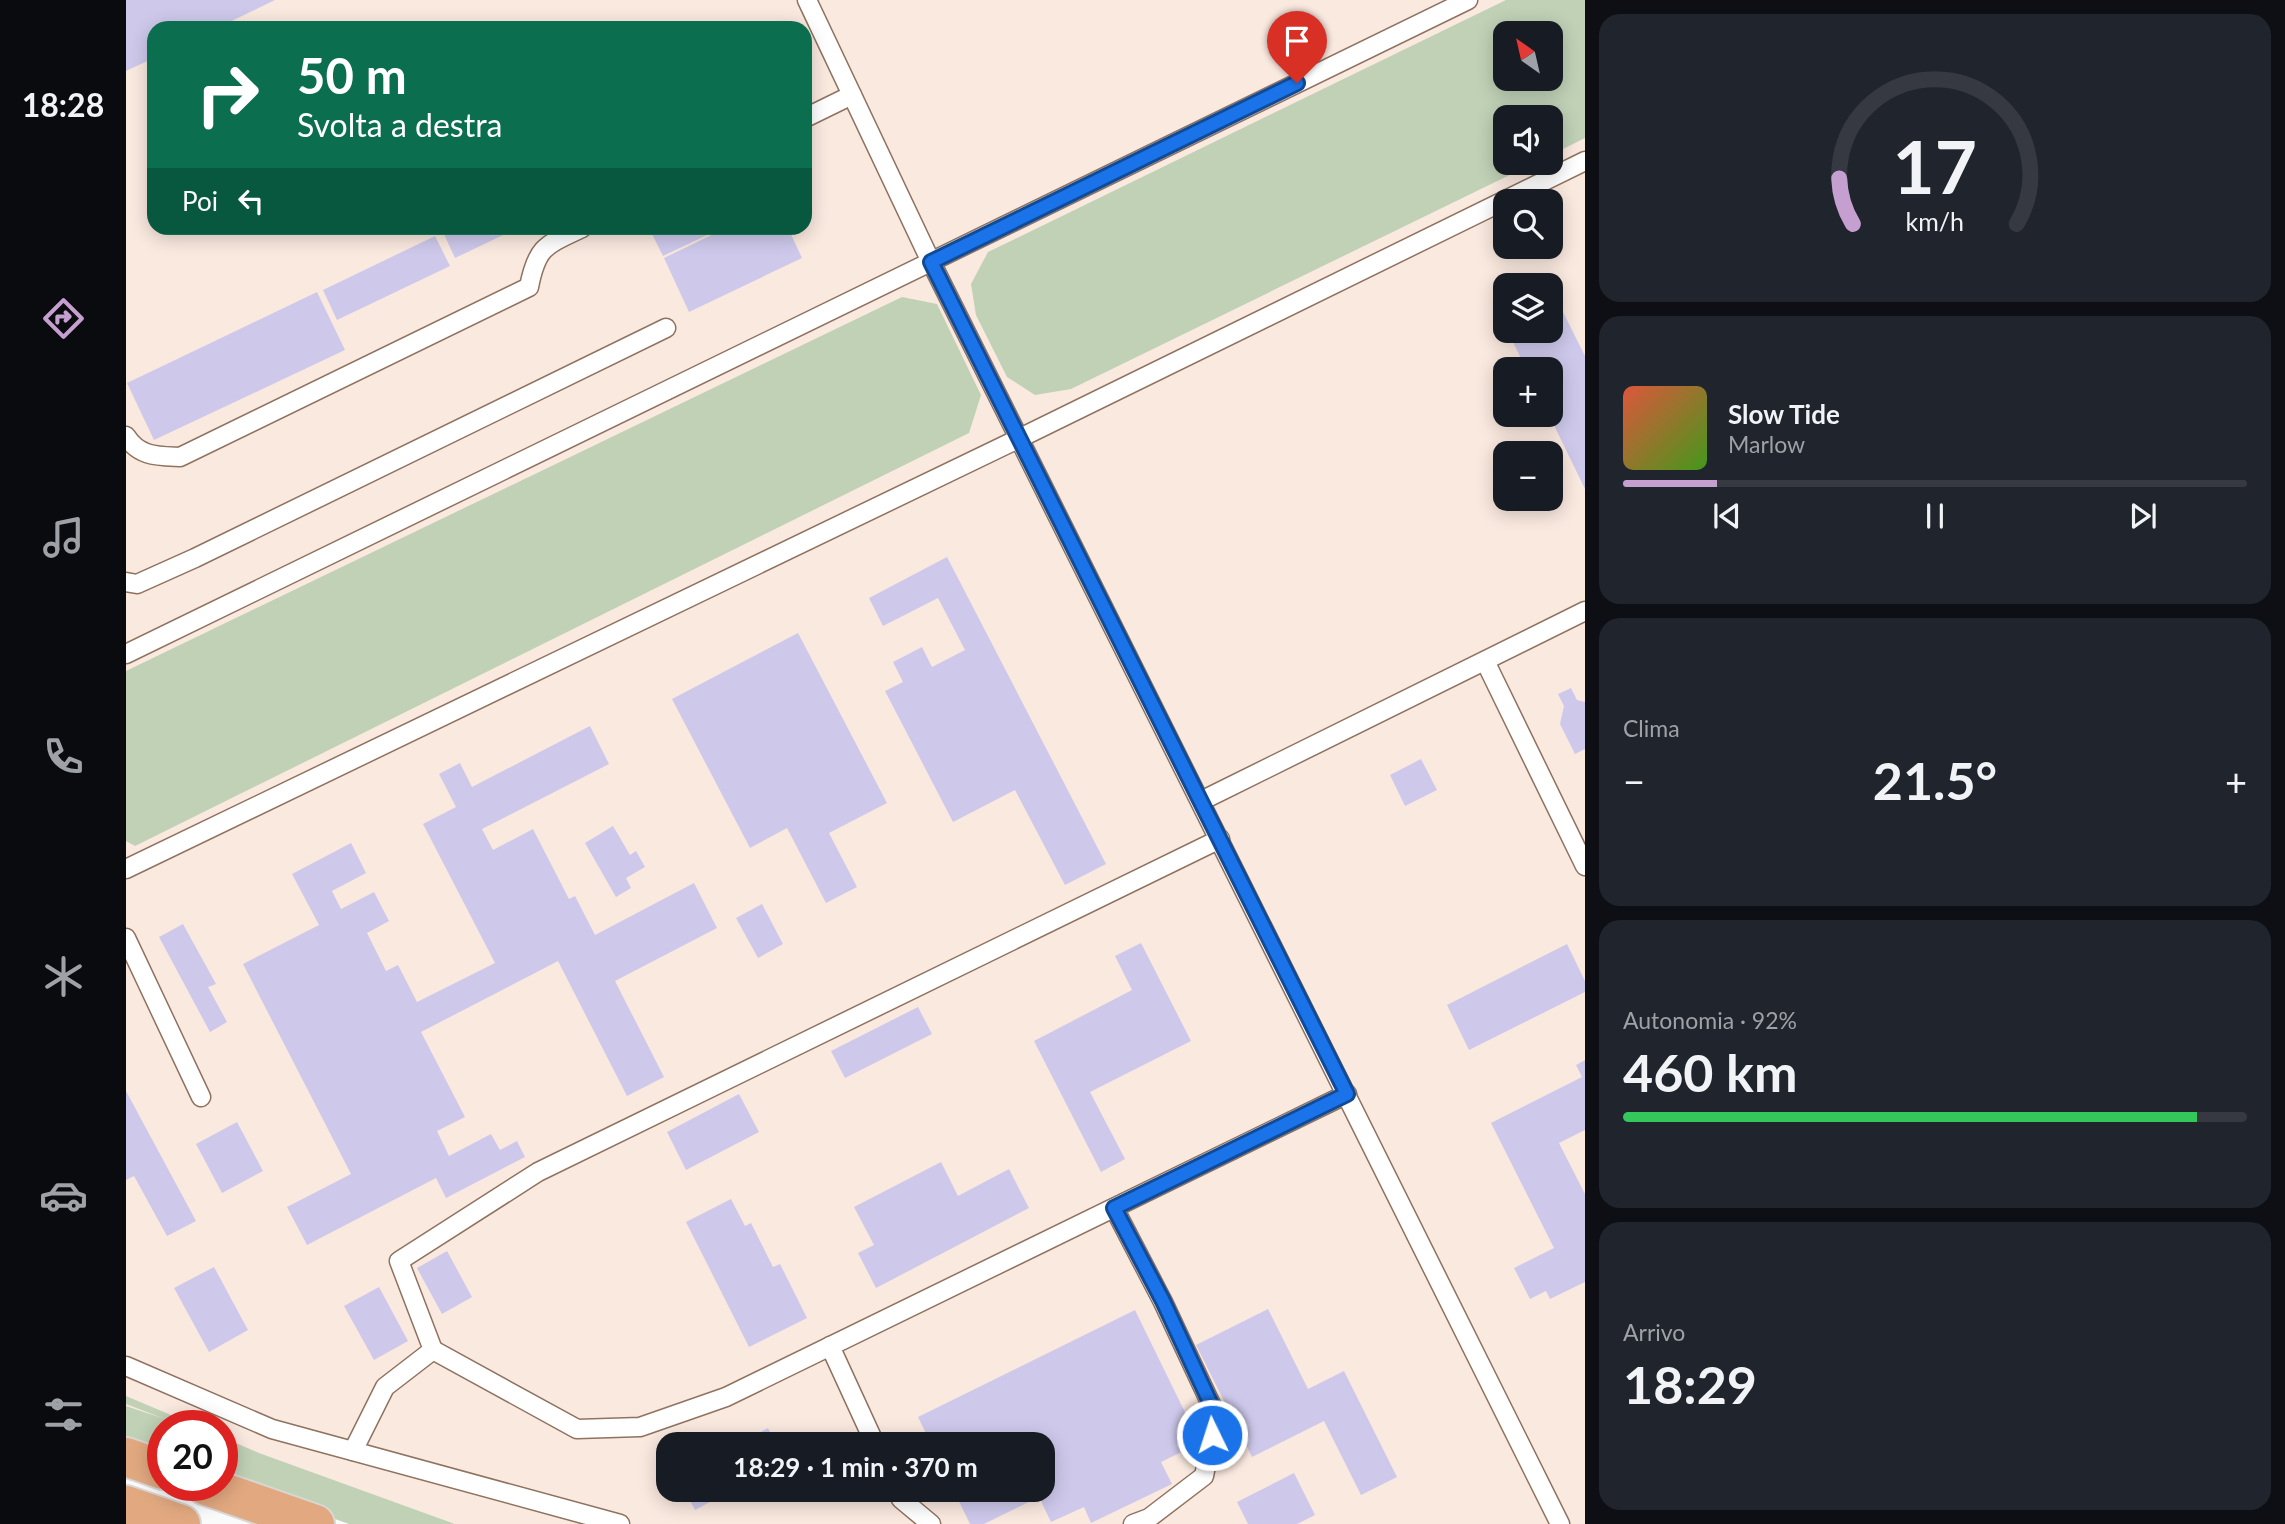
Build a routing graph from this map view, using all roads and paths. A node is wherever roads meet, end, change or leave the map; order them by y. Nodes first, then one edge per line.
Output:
1 (807, 0) edge
2 (1468, 0) edge
3 (852, 95) junction
4 (812, 115) edge
5 (1585, 161) edge
6 (567, 235) edge
7 (931, 262) junction
8 (666, 328) dead end
9 (126, 436) edge
10 (1020, 438) junction
11 (126, 582) edge
12 (1585, 611) edge
13 (126, 654) edge
14 (1485, 661) junction
15 (1201, 801) junction
16 (1220, 839) junction
17 (1585, 866) edge
18 (126, 869) edge
19 (126, 938) edge
20 (1347, 1094) junction
21 (201, 1097) dead end
22 (1114, 1208) junction
23 (830, 1346) junction
24 (433, 1350) junction
25 (126, 1366) edge
26 (869, 1432) edge
27 (353, 1451) junction
28 (126, 1457) edge
29 (147, 1464) edge
30 (238, 1497) edge
31 (905, 1502) edge
32 (126, 1505) edge
33 (181, 1524) edge
34 (314, 1524) edge
35 (620, 1524) edge
36 (932, 1524) edge
37 (1133, 1524) edge
38 (1560, 1524) edge

1 - 3 lane
2 - 7 lane
3 - 4 lane
3 - 7 lane
5 - 10 lane
6 - 9 lane
7 - 10 lane
7 - 13 lane
8 - 11 lane
10 - 15 lane
10 - 18 lane
12 - 14 lane
14 - 15 lane
14 - 17 lane
15 - 16 lane
16 - 20 lane
16 - 24 lane
19 - 21 lane
20 - 22 lane
20 - 38 lane
22 - 23 lane
22 - 37 lane
23 - 24 lane
23 - 26 lane
24 - 27 lane
25 - 27 lane
27 - 35 lane
28 - 29 main road
30 - 34 main road
31 - 36 lane
32 - 33 main road

